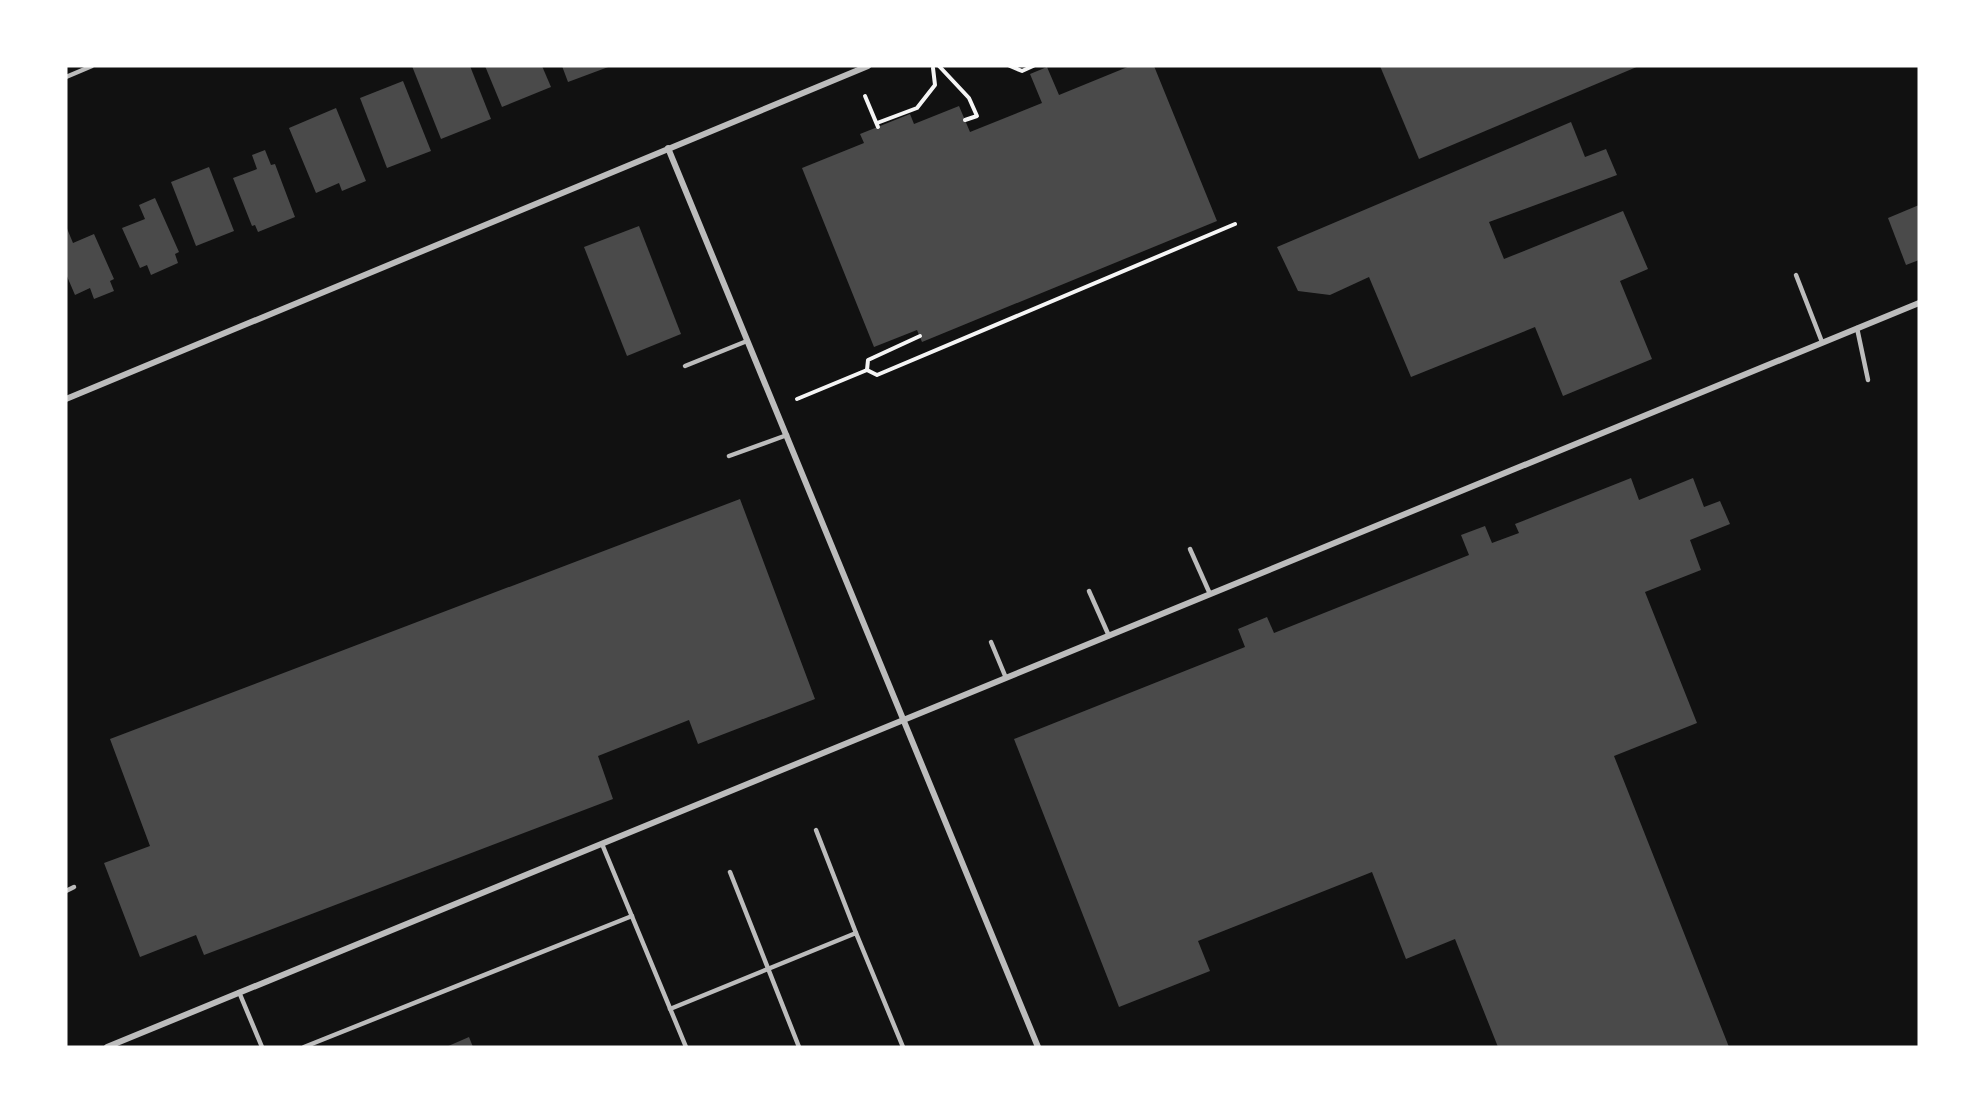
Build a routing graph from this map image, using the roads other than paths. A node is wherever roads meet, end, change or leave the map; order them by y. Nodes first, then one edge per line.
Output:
1 (92, 66) edge
2 (864, 67) edge
3 (66, 77) edge
4 (668, 148) junction
5 (1796, 275) dead end
6 (1919, 303) edge
7 (1857, 328) junction
8 (747, 341) junction
9 (1822, 342) junction
10 (685, 366) dead end
11 (1868, 380) dead end
12 (66, 399) edge
13 (787, 435) junction
14 (729, 456) dead end
15 (1190, 549) dead end
16 (1089, 591) dead end
17 (1210, 594) junction
18 (1108, 636) junction
19 (991, 642) dead end
20 (1006, 678) junction
21 (903, 720) junction
22 (816, 830) dead end
23 (602, 844) junction
24 (730, 872) dead end
25 (74, 887) dead end
26 (66, 891) edge
27 (632, 916) junction
28 (856, 933) junction
29 (768, 969) junction
30 (239, 992) junction
31 (670, 1009) junction
32 (107, 1047) edge
33 (262, 1047) edge
34 (304, 1047) edge
35 (686, 1047) edge
36 (799, 1047) edge
37 (903, 1047) edge
38 (1038, 1047) edge

1 - 3 lane
2 - 4 street
4 - 8 street
4 - 12 street
5 - 9 lane
6 - 7 street
7 - 9 street
7 - 11 lane
8 - 10 lane
8 - 13 street
9 - 17 street
13 - 14 lane
13 - 21 street
15 - 17 lane
16 - 18 lane
17 - 18 street
18 - 20 street
19 - 20 lane
20 - 21 street
21 - 23 street
21 - 38 street
22 - 28 lane
23 - 27 lane
23 - 30 street
24 - 29 lane
25 - 26 lane
27 - 31 lane
27 - 34 lane
28 - 29 lane
28 - 37 lane
29 - 31 lane
29 - 36 lane
30 - 32 street
30 - 33 lane
31 - 35 lane

